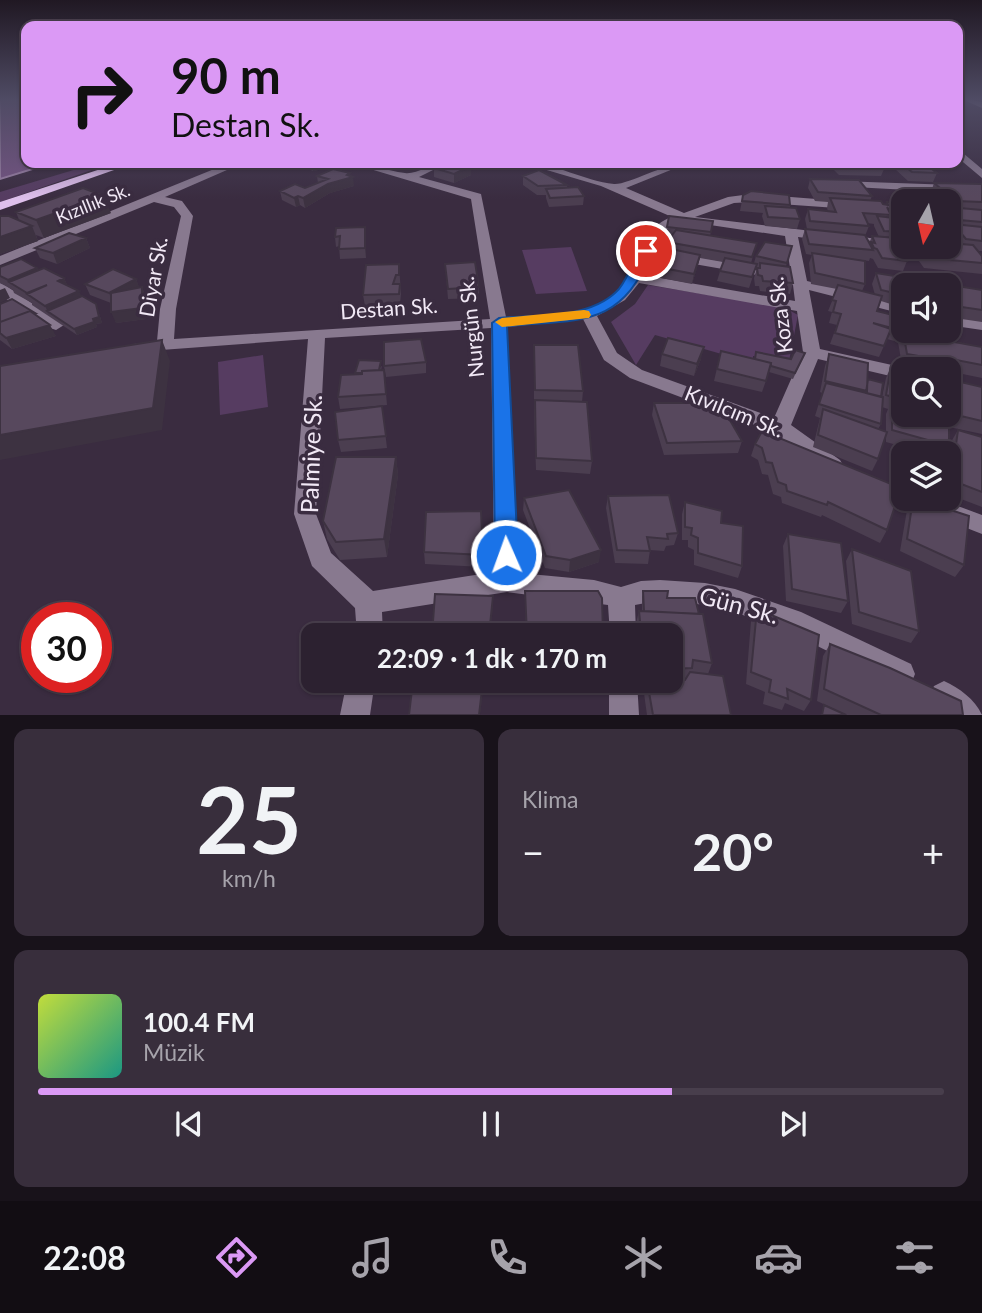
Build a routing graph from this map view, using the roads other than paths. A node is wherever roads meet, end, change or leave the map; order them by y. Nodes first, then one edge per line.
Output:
1 (963, 158) edge
2 (114, 168) edge
3 (226, 168) edge
4 (373, 168) edge
5 (431, 168) edge
6 (546, 168) edge
7 (670, 168) edge
8 (982, 175) edge
9 (409, 178) junction
10 (835, 184) edge
11 (616, 188) junction
12 (982, 190) edge
13 (152, 198) junction
14 (0, 206) edge
15 (862, 206) edge
16 (686, 218) junction
17 (791, 234) junction
18 (891, 245) edge
19 (646, 251) junction
20 (0, 261) edge
21 (635, 278) junction
22 (802, 284) junction
23 (0, 288) edge
24 (891, 306) edge
25 (806, 308) junction
26 (588, 314) junction
27 (961, 322) edge
28 (499, 323) junction
29 (56, 325) edge
30 (982, 325) edge
31 (317, 335) junction
32 (165, 345) junction
33 (126, 350) edge
34 (812, 352) junction
35 (891, 370) edge
36 (780, 427) junction
37 (852, 473) edge
38 (946, 511) edge
39 (982, 525) edge
40 (507, 581) junction
41 (622, 599) junction
42 (368, 603) junction
43 (369, 623) edge
44 (622, 623) edge
45 (359, 693) edge
46 (623, 693) edge
47 (355, 715) edge
48 (624, 715) edge
49 (967, 715) edge

1 - 8 street
2 - 14 main road
3 - 13 street, Kızıllık Sk.
4 - 9 street, Nurgün Sk.
5 - 9 street
6 - 11 street
7 - 11 street
9 - 28 street, Nurgün Sk.
10 - 12 street
11 - 16 street
13 - 20 street, Kızıllık Sk.
13 - 32 street, Diyar Sk.
15 - 16 street, Destan Sk.
16 - 17 street
16 - 19 street, Destan Sk.
17 - 18 street
17 - 22 street, Koza Sk.
19 - 21 street, Destan Sk.
19 - 22 street
21 - 25 street
21 - 26 street, Destan Sk.
22 - 24 street
22 - 25 street, Koza Sk.
23 - 29 street
25 - 34 street, Koza Sk.
26 - 28 street, Destan Sk.
26 - 36 street, Kıvılcım Sk.
27 - 30 street
28 - 31 street, Destan Sk.
28 - 40 street, Nurgün Sk.
31 - 32 street, Destan Sk.
31 - 42 street, Palmiye Sk.
32 - 33 street, Destan Sk.
34 - 35 street
34 - 36 street, Koza Sk.
36 - 37 street, Kıvılcım Sk.
38 - 39 street
40 - 41 street, Gün Sk.
40 - 42 street, Gün Sk.
41 - 44 street
41 - 49 street, Gün Sk.
42 - 43 street
45 - 47 street
46 - 48 street

